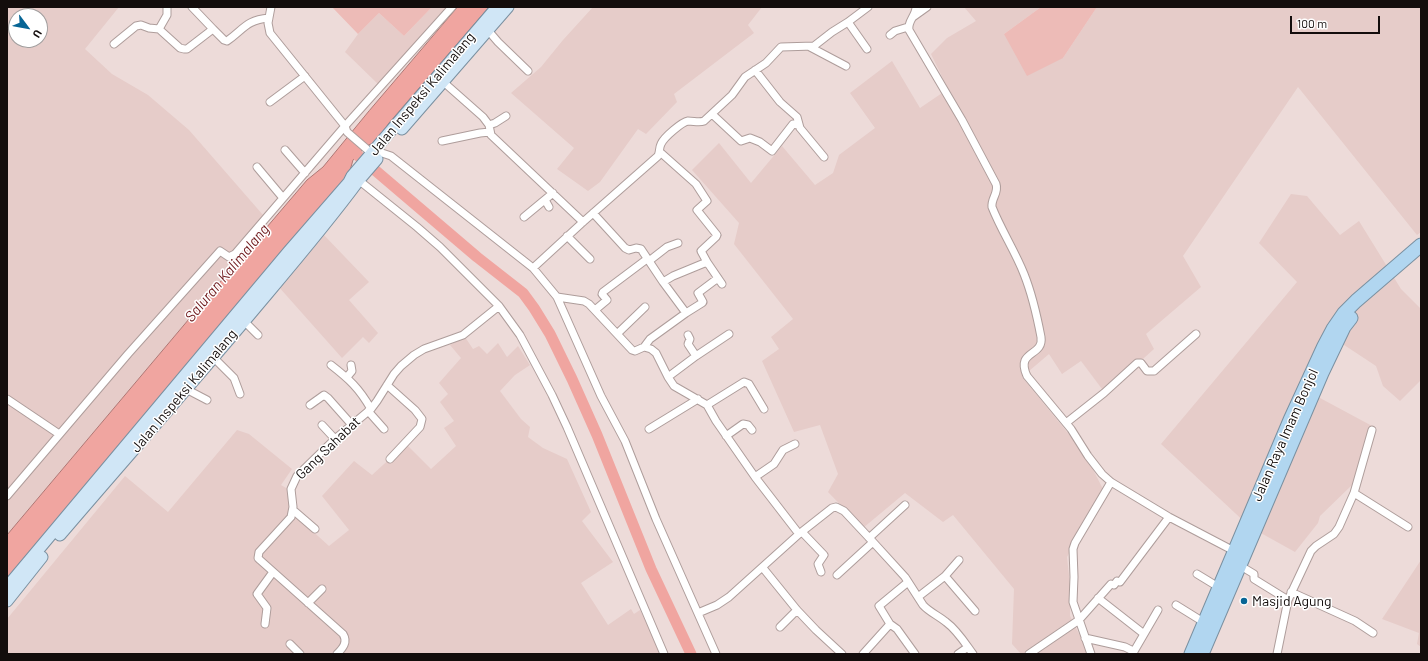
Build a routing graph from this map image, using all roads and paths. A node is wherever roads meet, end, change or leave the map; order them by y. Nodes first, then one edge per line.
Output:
1 (167, 7) edge
2 (192, 7) edge
3 (271, 7) edge
4 (452, 7) edge
5 (497, 7) edge
6 (508, 7) edge
7 (868, 7) edge
8 (916, 7) edge
9 (928, 7) edge
10 (913, 17) junction
11 (268, 18) junction
12 (848, 22) junction
13 (485, 27) junction
14 (908, 27) junction
15 (159, 29) junction
16 (213, 29) junction
17 (890, 35) dead end
18 (114, 44) dead end
19 (810, 47) junction
20 (867, 49) dead end
21 (846, 66) dead end
22 (755, 70) junction
23 (528, 71) dead end
24 (305, 76) junction
25 (440, 79) junction
26 (270, 102) dead end
27 (712, 114) junction
28 (506, 116) dead end
29 (798, 125) junction
30 (346, 129) junction
31 (489, 129) junction
32 (442, 141) dead end
33 (285, 150) dead end
34 (660, 152) junction
35 (375, 153) junction
36 (824, 157) dead end
37 (256, 168) dead end
38 (305, 173) junction
39 (356, 177) junction
40 (553, 193) junction
41 (283, 198) junction
42 (545, 200) junction
43 (549, 207) dead end
44 (593, 213) junction
45 (524, 217) dead end
46 (583, 222) junction
47 (567, 236) junction
48 (678, 243) dead end
49 (1421, 246) edge
50 (1421, 256) edge
51 (590, 259) dead end
52 (648, 260) junction
53 (707, 262) junction
54 (533, 268) junction
55 (663, 282) junction
56 (557, 297) junction
57 (499, 306) junction
58 (645, 307) dead end
59 (595, 310) junction
60 (686, 313) junction
61 (240, 317) junction
62 (617, 334) junction
63 (729, 334) dead end
64 (1196, 334) dead end
65 (258, 335) dead end
66 (688, 335) dead end
67 (644, 347) junction
68 (210, 354) junction
69 (696, 356) junction
70 (331, 365) dead end
71 (351, 365) dead end
72 (668, 377) junction
73 (347, 378) junction
74 (387, 385) junction
75 (182, 387) junction
76 (240, 394) dead end
77 (7, 399) edge
78 (698, 399) junction
79 (207, 400) dead end
80 (706, 405) junction
81 (310, 406) dead end
82 (764, 409) dead end
83 (370, 410) junction
84 (1066, 423) junction
85 (322, 424) dead end
86 (352, 425) junction
87 (384, 429) dead end
88 (649, 429) dead end
89 (752, 430) dead end
90 (1372, 430) dead end
91 (59, 434) junction
92 (726, 436) junction
93 (335, 439) junction
94 (795, 444) dead end
95 (390, 459) dead end
96 (755, 477) junction
97 (1111, 482) junction
98 (1354, 493) junction
99 (7, 496) edge
100 (905, 505) dead end
101 (293, 510) junction
102 (1169, 517) junction
103 (1408, 527) dead end
104 (315, 529) dead end
105 (801, 533) junction
106 (871, 540) junction
107 (1239, 557) junction
108 (959, 560) dead end
109 (762, 568) junction
110 (273, 572) junction
111 (821, 572) dead end
112 (837, 574) dead end
113 (1197, 574) dead end
114 (945, 576) junction
115 (908, 582) junction
116 (7, 587) edge
117 (1220, 588) junction
118 (322, 589) dead end
119 (1291, 592) junction
120 (918, 597) junction
121 (1098, 598) junction
122 (1288, 600) junction
123 (7, 601) edge
124 (308, 603) junction
125 (1176, 605) dead end
126 (797, 610) junction
127 (1158, 610) dead end
128 (975, 611) dead end
129 (698, 614) junction
130 (1079, 620) junction
131 (1205, 623) junction
132 (265, 624) dead end
133 (890, 624) junction
134 (780, 626) dead end
135 (1373, 633) dead end
136 (1144, 634) junction
137 (1085, 638) junction
138 (290, 644) dead end
139 (968, 647) junction
140 (300, 654) edge
141 (337, 654) edge
142 (664, 654) edge
143 (716, 654) edge
144 (842, 654) edge
145 (863, 654) edge
146 (915, 654) edge
147 (958, 654) edge
148 (973, 654) edge
149 (1029, 654) edge
150 (1091, 654) edge
151 (1133, 654) edge
152 (1191, 654) edge
153 (1202, 654) edge
154 (1277, 654) edge

1 - 15 street
2 - 16 street
3 - 11 street
4 - 30 street
5 - 13 main road, Jalan Inspeksi Kalimalang
6 - 13 main road, Jalan Inspeksi Kalimalang
7 - 12 street
8 - 10 street
9 - 10 street
10 - 14 street
11 - 16 street
11 - 24 street
12 - 19 street
12 - 20 street
13 - 23 street
13 - 25 main road, Jalan Inspeksi Kalimalang
14 - 17 street
14 - 84 street
15 - 16 street
15 - 18 street
19 - 21 street
19 - 22 street
22 - 27 street
22 - 29 street
24 - 26 street
24 - 30 street
25 - 31 street
25 - 35 main road, Jalan Inspeksi Kalimalang
27 - 29 street
27 - 34 street
28 - 31 street
29 - 36 street
30 - 35 street
30 - 38 street
31 - 32 street
31 - 40 street
33 - 38 street
34 - 44 street
34 - 53 street
35 - 39 main road, Jalan Inspeksi Kalimalang
35 - 54 street
37 - 41 street
38 - 41 street
39 - 57 street
39 - 61 main road, Jalan Inspeksi Kalimalang
40 - 42 street
40 - 46 street
41 - 91 street
42 - 43 street
42 - 45 street
44 - 46 street
44 - 52 street
46 - 47 street
47 - 51 street
47 - 54 street
48 - 52 street
49 - 107 highway, Jalan Raya Imam Bonjol
50 - 107 highway, Jalan Raya Imam Bonjol
52 - 55 street
52 - 59 street
53 - 55 street
53 - 60 street
54 - 56 street
55 - 60 street
56 - 59 street
56 - 129 street
57 - 74 street, Gang Sahabat
57 - 142 street
58 - 62 street
59 - 62 street
60 - 67 street
61 - 65 street
61 - 68 main road, Jalan Inspeksi Kalimalang
62 - 67 street
63 - 69 street
64 - 84 street
66 - 69 street
67 - 72 street
68 - 75 main road, Jalan Inspeksi Kalimalang
68 - 76 street
69 - 72 street
70 - 73 street
71 - 73 street
72 - 78 street
73 - 83 street
74 - 83 street, Gang Sahabat
74 - 95 street
75 - 79 street
75 - 116 main road, Jalan Inspeksi Kalimalang
75 - 123 main road, Jalan Inspeksi Kalimalang
77 - 91 street
78 - 80 street
78 - 88 street
80 - 82 street
80 - 92 street
81 - 86 street
83 - 86 street, Gang Sahabat
83 - 87 street
84 - 97 street
85 - 93 street
86 - 93 street, Gang Sahabat
89 - 92 street
90 - 98 street
91 - 99 street
92 - 96 street
93 - 101 street, Gang Sahabat
94 - 96 street
96 - 105 street
97 - 102 street
97 - 130 street
98 - 103 street
98 - 119 street
100 - 106 street
101 - 104 street
101 - 110 street
102 - 107 street
102 - 121 street
105 - 106 street
105 - 109 street
105 - 111 street
106 - 112 street
106 - 115 street
107 - 117 highway, Jalan Raya Imam Bonjol
107 - 122 street
107 - 153 highway, Jalan Raya Imam Bonjol
108 - 114 street
109 - 126 street
109 - 129 street
110 - 124 street
110 - 132 street
113 - 117 street
114 - 120 street
114 - 128 street
115 - 120 street
115 - 133 street
117 - 131 highway, Jalan Raya Imam Bonjol
118 - 124 street
119 - 122 street
119 - 135 street
120 - 139 street
121 - 130 street
121 - 136 street
122 - 154 street
124 - 141 street
125 - 131 street
126 - 134 street
126 - 144 street
127 - 136 street
129 - 143 street
130 - 137 street
130 - 149 street
131 - 152 highway, Jalan Raya Imam Bonjol
133 - 145 street
133 - 146 street
136 - 151 street
137 - 150 street
137 - 151 street
138 - 140 street
139 - 147 street
139 - 148 street

